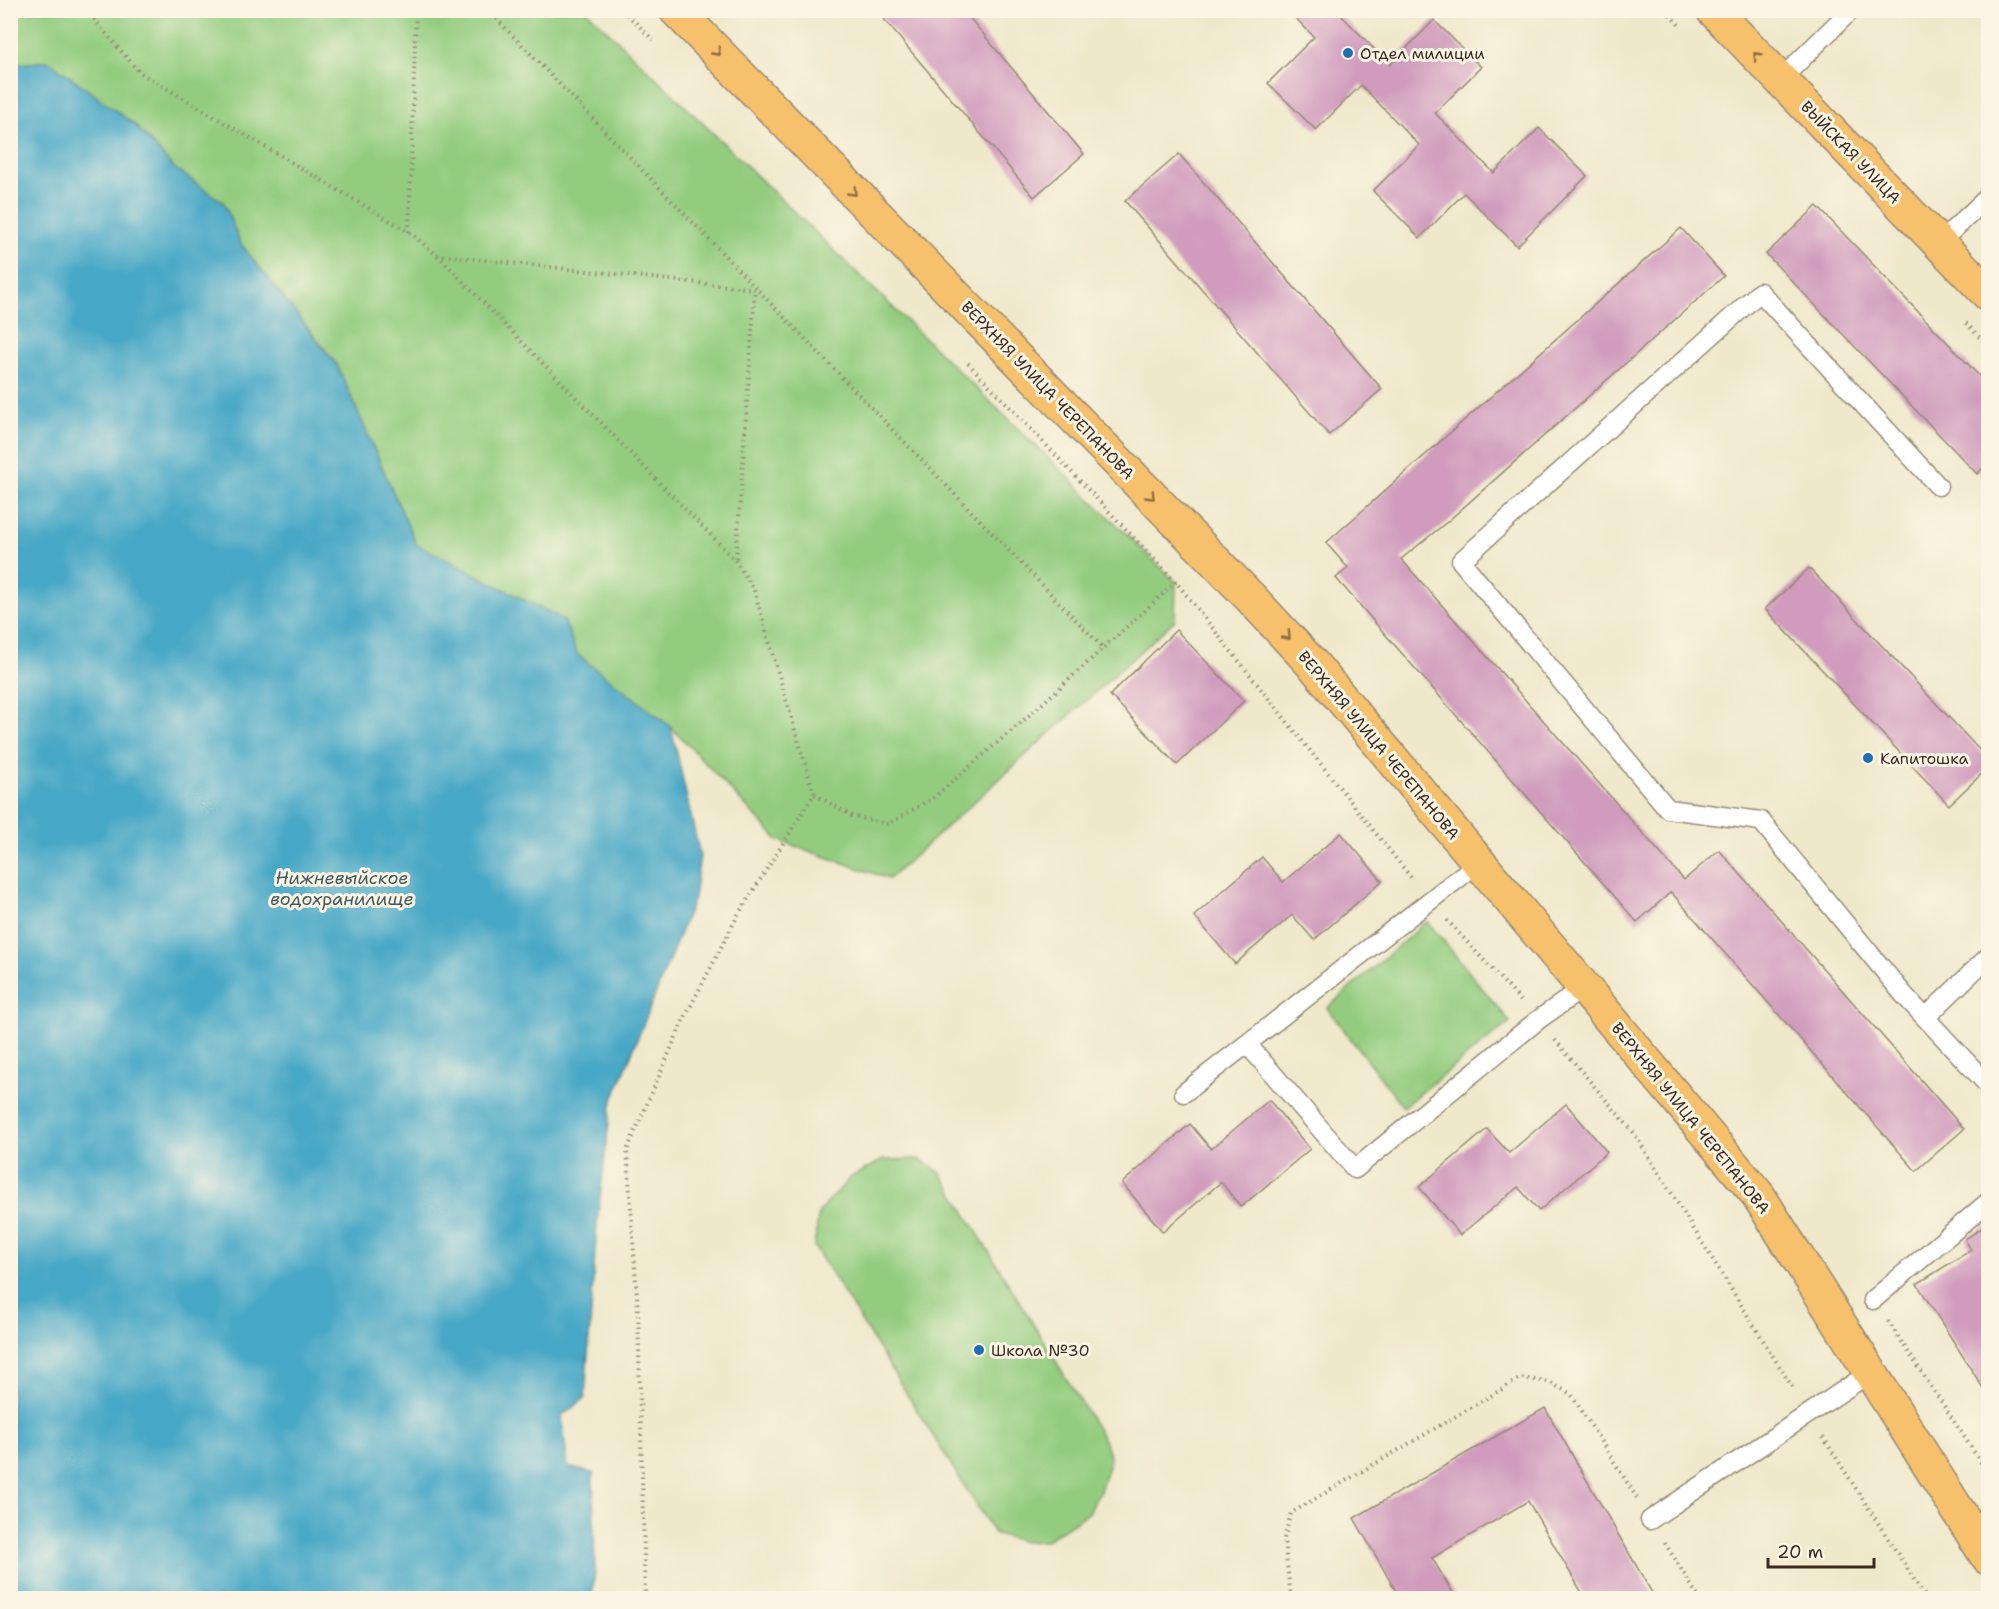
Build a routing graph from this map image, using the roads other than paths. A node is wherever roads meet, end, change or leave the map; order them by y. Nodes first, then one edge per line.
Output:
1 (676, 10) edge
2 (1713, 10) edge
3 (1851, 10) edge
4 (1780, 80) junction
5 (1989, 197) edge
6 (1939, 243) junction
7 (1989, 294) edge
8 (1938, 486) dead end
9 (1478, 863) junction
10 (1989, 957) edge
11 (1583, 988) junction
12 (1925, 1018) junction
13 (1248, 1045) junction
14 (1989, 1085) edge
15 (1185, 1093) dead end
16 (1989, 1202) edge
17 (1873, 1300) road end
18 (1871, 1372) junction
19 (1650, 1520) road end
20 (1989, 1558) edge

1 -> 9 main road, ВЕРХНЯЯ УЛИЦА ЧЕРЕПАНОВА
4 -> 2 main road, ВЫЙСКАЯ УЛИЦА
3 - 4 lane
4 - 6 main road, ВЫЙСКАЯ УЛИЦА
5 - 6 lane
6 - 7 main road, ВЫЙСКАЯ УЛИЦА
8 - 12 lane
9 - 11 main road, ВЕРХНЯЯ УЛИЦА ЧЕРЕПАНОВА
9 - 13 lane
10 - 12 lane
11 - 13 lane
11 - 18 main road, ВЕРХНЯЯ УЛИЦА ЧЕРЕПАНОВА
12 - 14 lane
13 - 15 lane
16 - 17 lane
18 - 19 lane
18 - 20 main road, ВЕРХНЯЯ УЛИЦА ЧЕРЕПАНОВА

